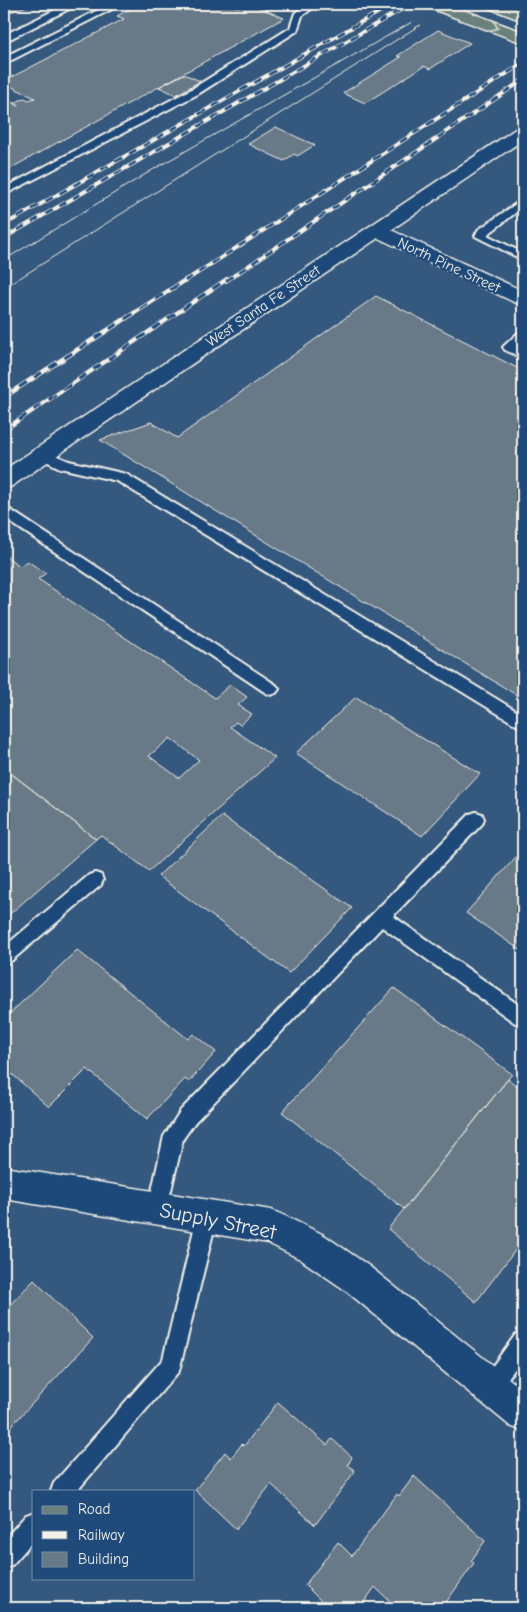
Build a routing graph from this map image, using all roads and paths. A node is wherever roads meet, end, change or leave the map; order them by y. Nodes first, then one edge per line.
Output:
1 (74, 4) edge
2 (118, 4) edge
3 (313, 4) edge
4 (433, 4) edge
5 (492, 4) edge
6 (523, 16) edge
7 (523, 38) edge
8 (4, 39) edge
9 (4, 61) edge
10 (523, 132) edge
11 (4, 192) edge
12 (523, 202) edge
13 (376, 230) junction
14 (523, 257) edge
15 (523, 299) edge
16 (523, 335) edge
17 (509, 347) joint
18 (523, 354) edge
19 (42, 454) junction
20 (4, 481) edge
21 (4, 512) edge
22 (271, 688) dead end
23 (523, 722) edge
24 (476, 819) dead end
25 (95, 880) dead end
26 (382, 917) junction
27 (4, 957) edge
28 (521, 1017) dead end
29 (4, 1183) edge
30 (158, 1209) junction
31 (206, 1216) junction
32 (523, 1341) edge
33 (490, 1386) junction
34 (523, 1413) edge
35 (63, 1490) edge
36 (32, 1525) edge
37 (4, 1557) edge

1 - 8 lane
2 - 9 lane
3 - 11 lane
4 -> 7 main road
5 - 6 main road
10 - 13 street, West Santa Fe Street
12 - 14 lane
13 - 15 street, North Pine Street
13 - 19 street, West Santa Fe Street
16 - 17 lane
17 - 18 lane
19 - 20 street, West Santa Fe Street
19 - 23 lane
21 - 22 lane
24 - 26 lane
25 - 27 lane
26 - 28 lane
26 - 30 lane
29 - 30 street, Supply Street
30 - 31 street, Supply Street
31 - 33 street, Supply Street
31 - 35 lane
32 - 33 lane
33 - 34 street, Supply Street
36 - 37 lane

